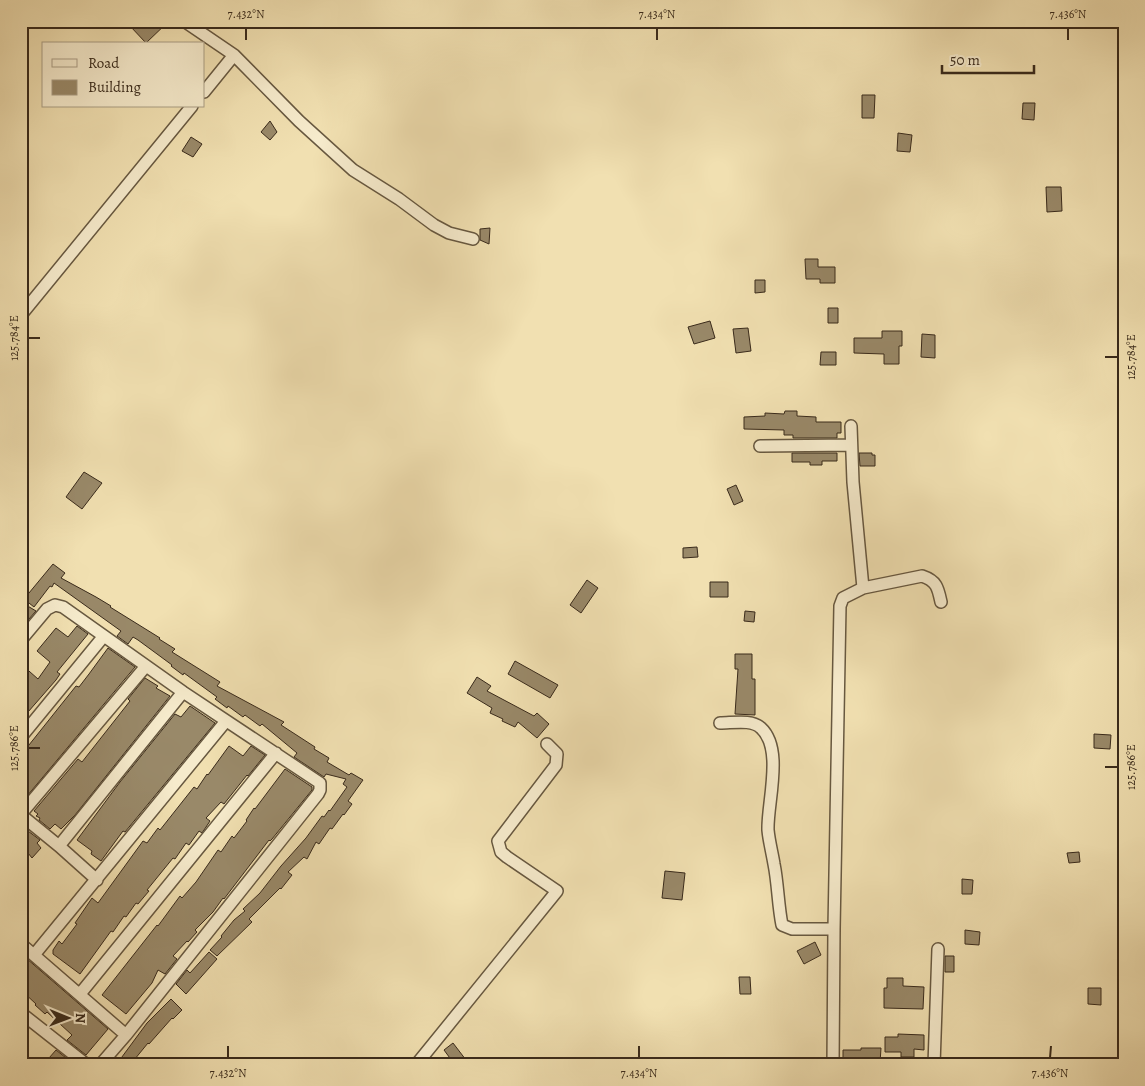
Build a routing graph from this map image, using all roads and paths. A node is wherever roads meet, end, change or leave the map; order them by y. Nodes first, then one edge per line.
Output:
1 (184, 21) edge
2 (234, 55) junction
3 (205, 91) edge
4 (190, 108) edge
5 (473, 239) dead end
6 (21, 315) edge
7 (851, 426) dead end
8 (760, 446) dead end
9 (851, 446) junction
10 (863, 588) junction
11 (941, 602) dead end
12 (103, 637) junction
13 (21, 640) edge
14 (146, 666) junction
15 (183, 692) junction
16 (226, 721) junction
17 (720, 723) dead end
18 (21, 737) edge
19 (547, 744) dead end
20 (276, 753) junction
21 (21, 815) edge
22 (60, 846) junction
23 (97, 880) junction
24 (834, 929) junction
25 (21, 944) edge
26 (938, 949) dead end
27 (34, 955) junction
28 (80, 994) junction
29 (21, 1013) edge
30 (126, 1035) junction
31 (87, 1065) edge
32 (100, 1065) edge
33 (416, 1065) edge
34 (833, 1065) edge
35 (934, 1065) edge

1 - 2 street
2 - 3 street
2 - 5 street
4 - 6 street
7 - 9 street
8 - 9 street
9 - 10 street
10 - 11 street
10 - 24 street
12 - 13 street
12 - 14 street
12 - 18 street
14 - 15 street
14 - 21 street
15 - 16 street
15 - 22 street
16 - 20 street
16 - 23 street
17 - 24 street
19 - 33 street
20 - 28 street
20 - 30 street
21 - 22 street
22 - 23 street
23 - 27 street
24 - 34 street
25 - 27 street
26 - 35 street
27 - 28 street
28 - 30 street
29 - 31 street
30 - 32 street

